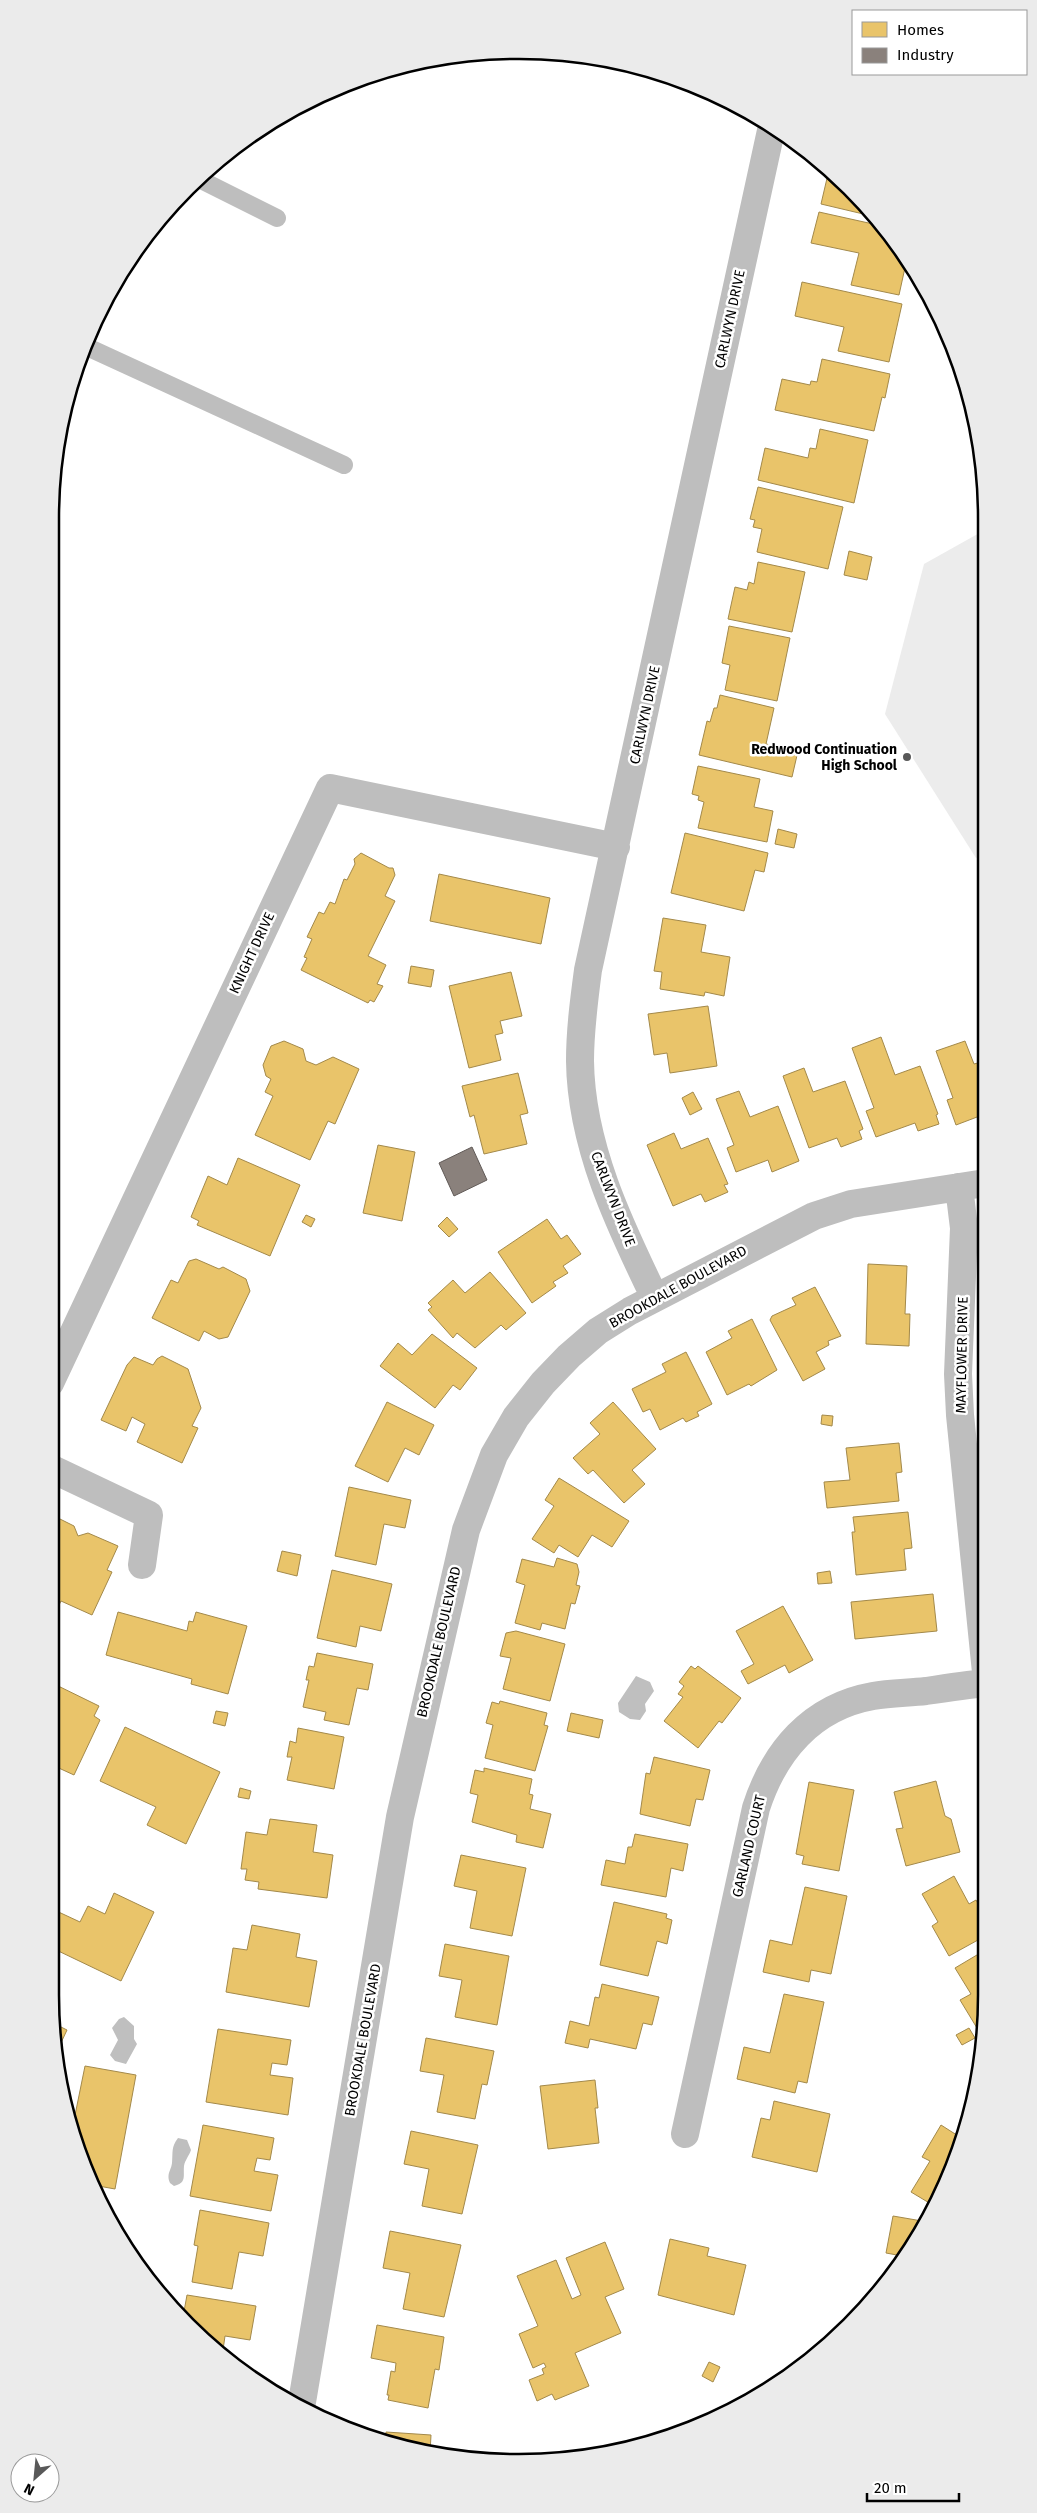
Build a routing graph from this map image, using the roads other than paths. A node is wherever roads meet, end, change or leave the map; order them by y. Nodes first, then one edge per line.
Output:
1 (770, 134) edge
2 (205, 182) edge
3 (277, 218) dead end
4 (92, 349) edge
5 (344, 465) dead end
6 (616, 847) junction
7 (972, 1185) edge
8 (655, 1298) junction
9 (59, 1364) edge
10 (59, 1472) edge
11 (142, 1565) dead end
12 (978, 1593) edge
13 (978, 1684) edge
14 (685, 2134) dead end
15 (301, 2400) edge

1 - 6 street, CARLWYN DRIVE
2 - 3 lane
4 - 5 lane
6 - 8 street, CARLWYN DRIVE
6 - 9 street, KNIGHT DRIVE
7 - 8 street, BROOKDALE BOULEVARD
7 - 12 street, MAYFLOWER DRIVE
8 - 15 street, BROOKDALE BOULEVARD
10 - 11 street
13 - 14 street, GARLAND COURT

